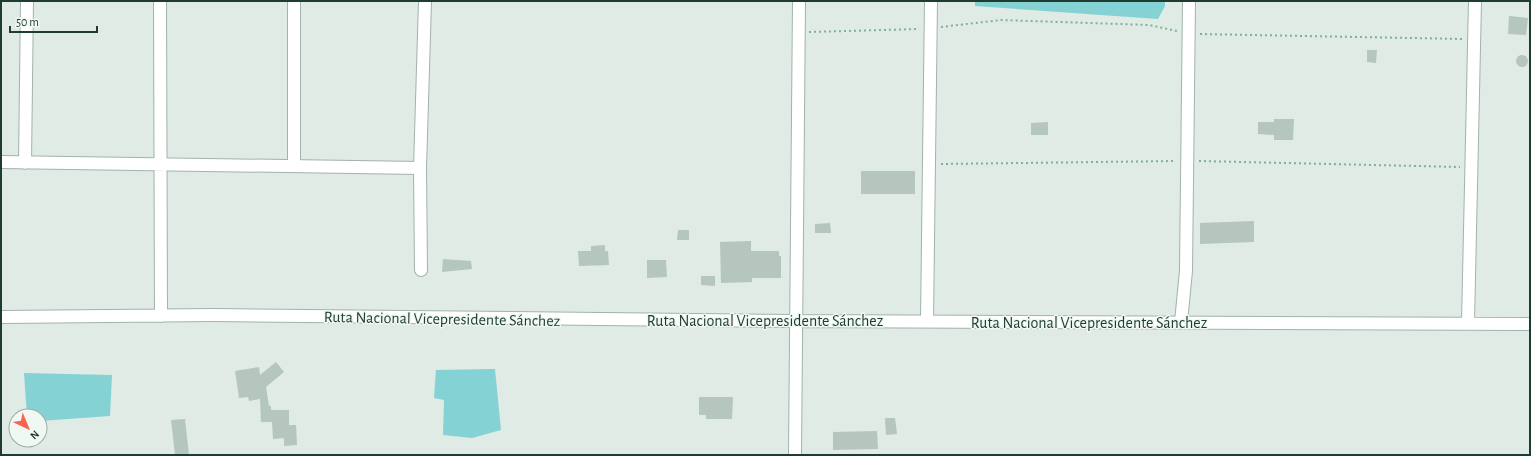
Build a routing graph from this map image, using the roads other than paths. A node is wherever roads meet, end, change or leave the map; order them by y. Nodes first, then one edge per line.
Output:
1 (27, 1) edge
2 (160, 1) edge
3 (294, 1) edge
4 (425, 1) edge
5 (799, 1) edge
6 (931, 1) edge
7 (1189, 1) edge
8 (1475, 1) edge
9 (1, 162) edge
10 (25, 163) junction
11 (161, 164) junction
12 (294, 166) junction
13 (420, 168) junction
14 (421, 270) dead end
15 (161, 316) junction
16 (1, 317) edge
17 (796, 321) junction
18 (927, 321) junction
19 (1181, 322) junction
20 (1468, 323) junction
21 (1530, 324) edge
22 (795, 455) edge

1 - 10 street
2 - 11 street
3 - 12 street
4 - 13 street
5 - 17 street
6 - 18 street
7 - 19 street
8 - 20 street
9 - 10 street
10 - 11 street
11 - 12 street
11 - 15 street
12 - 13 street
13 - 14 street
15 - 16 street, Ruta Nacional Vicepresidente Sánchez
15 - 17 street, Ruta Nacional Vicepresidente Sánchez
17 - 18 street, Ruta Nacional Vicepresidente Sánchez
17 - 22 street
18 - 19 street, Ruta Nacional Vicepresidente Sánchez
19 - 20 street, Ruta Nacional Vicepresidente Sánchez
20 - 21 street, Ruta Nacional Vicepresidente Sánchez

